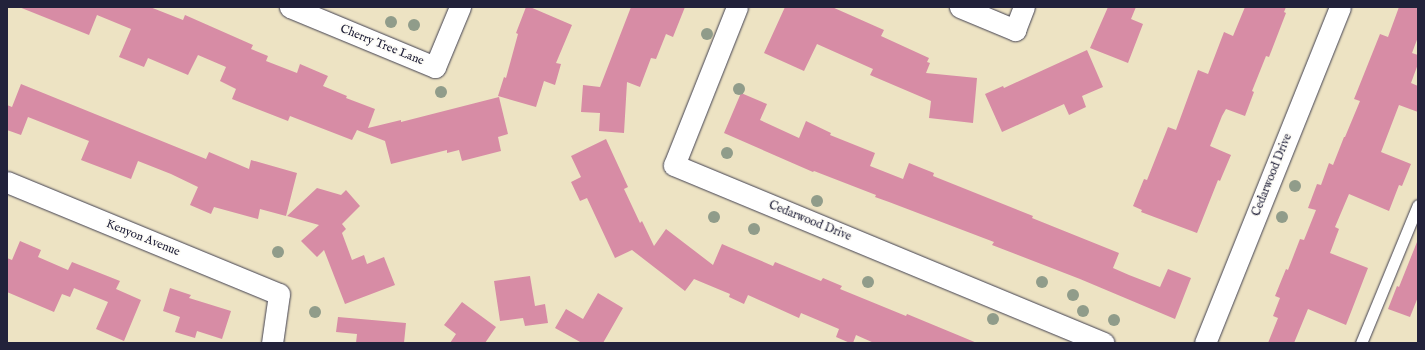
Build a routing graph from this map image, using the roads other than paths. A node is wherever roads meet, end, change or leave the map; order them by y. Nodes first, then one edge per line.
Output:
1 (290, 7) edge
2 (460, 7) edge
3 (737, 7) edge
4 (960, 7) edge
5 (1024, 7) edge
6 (1340, 7) edge
7 (7, 182) edge
8 (1418, 205) edge
9 (272, 343) edge
10 (1104, 343) edge
11 (1204, 343) edge
12 (1361, 343) edge

1 - 2 street, Cherry Tree Lane
3 - 10 street, Cedarwood Drive
4 - 5 street
6 - 11 street, Cedarwood Drive
7 - 9 street, Kenyon Avenue
8 - 12 lane

